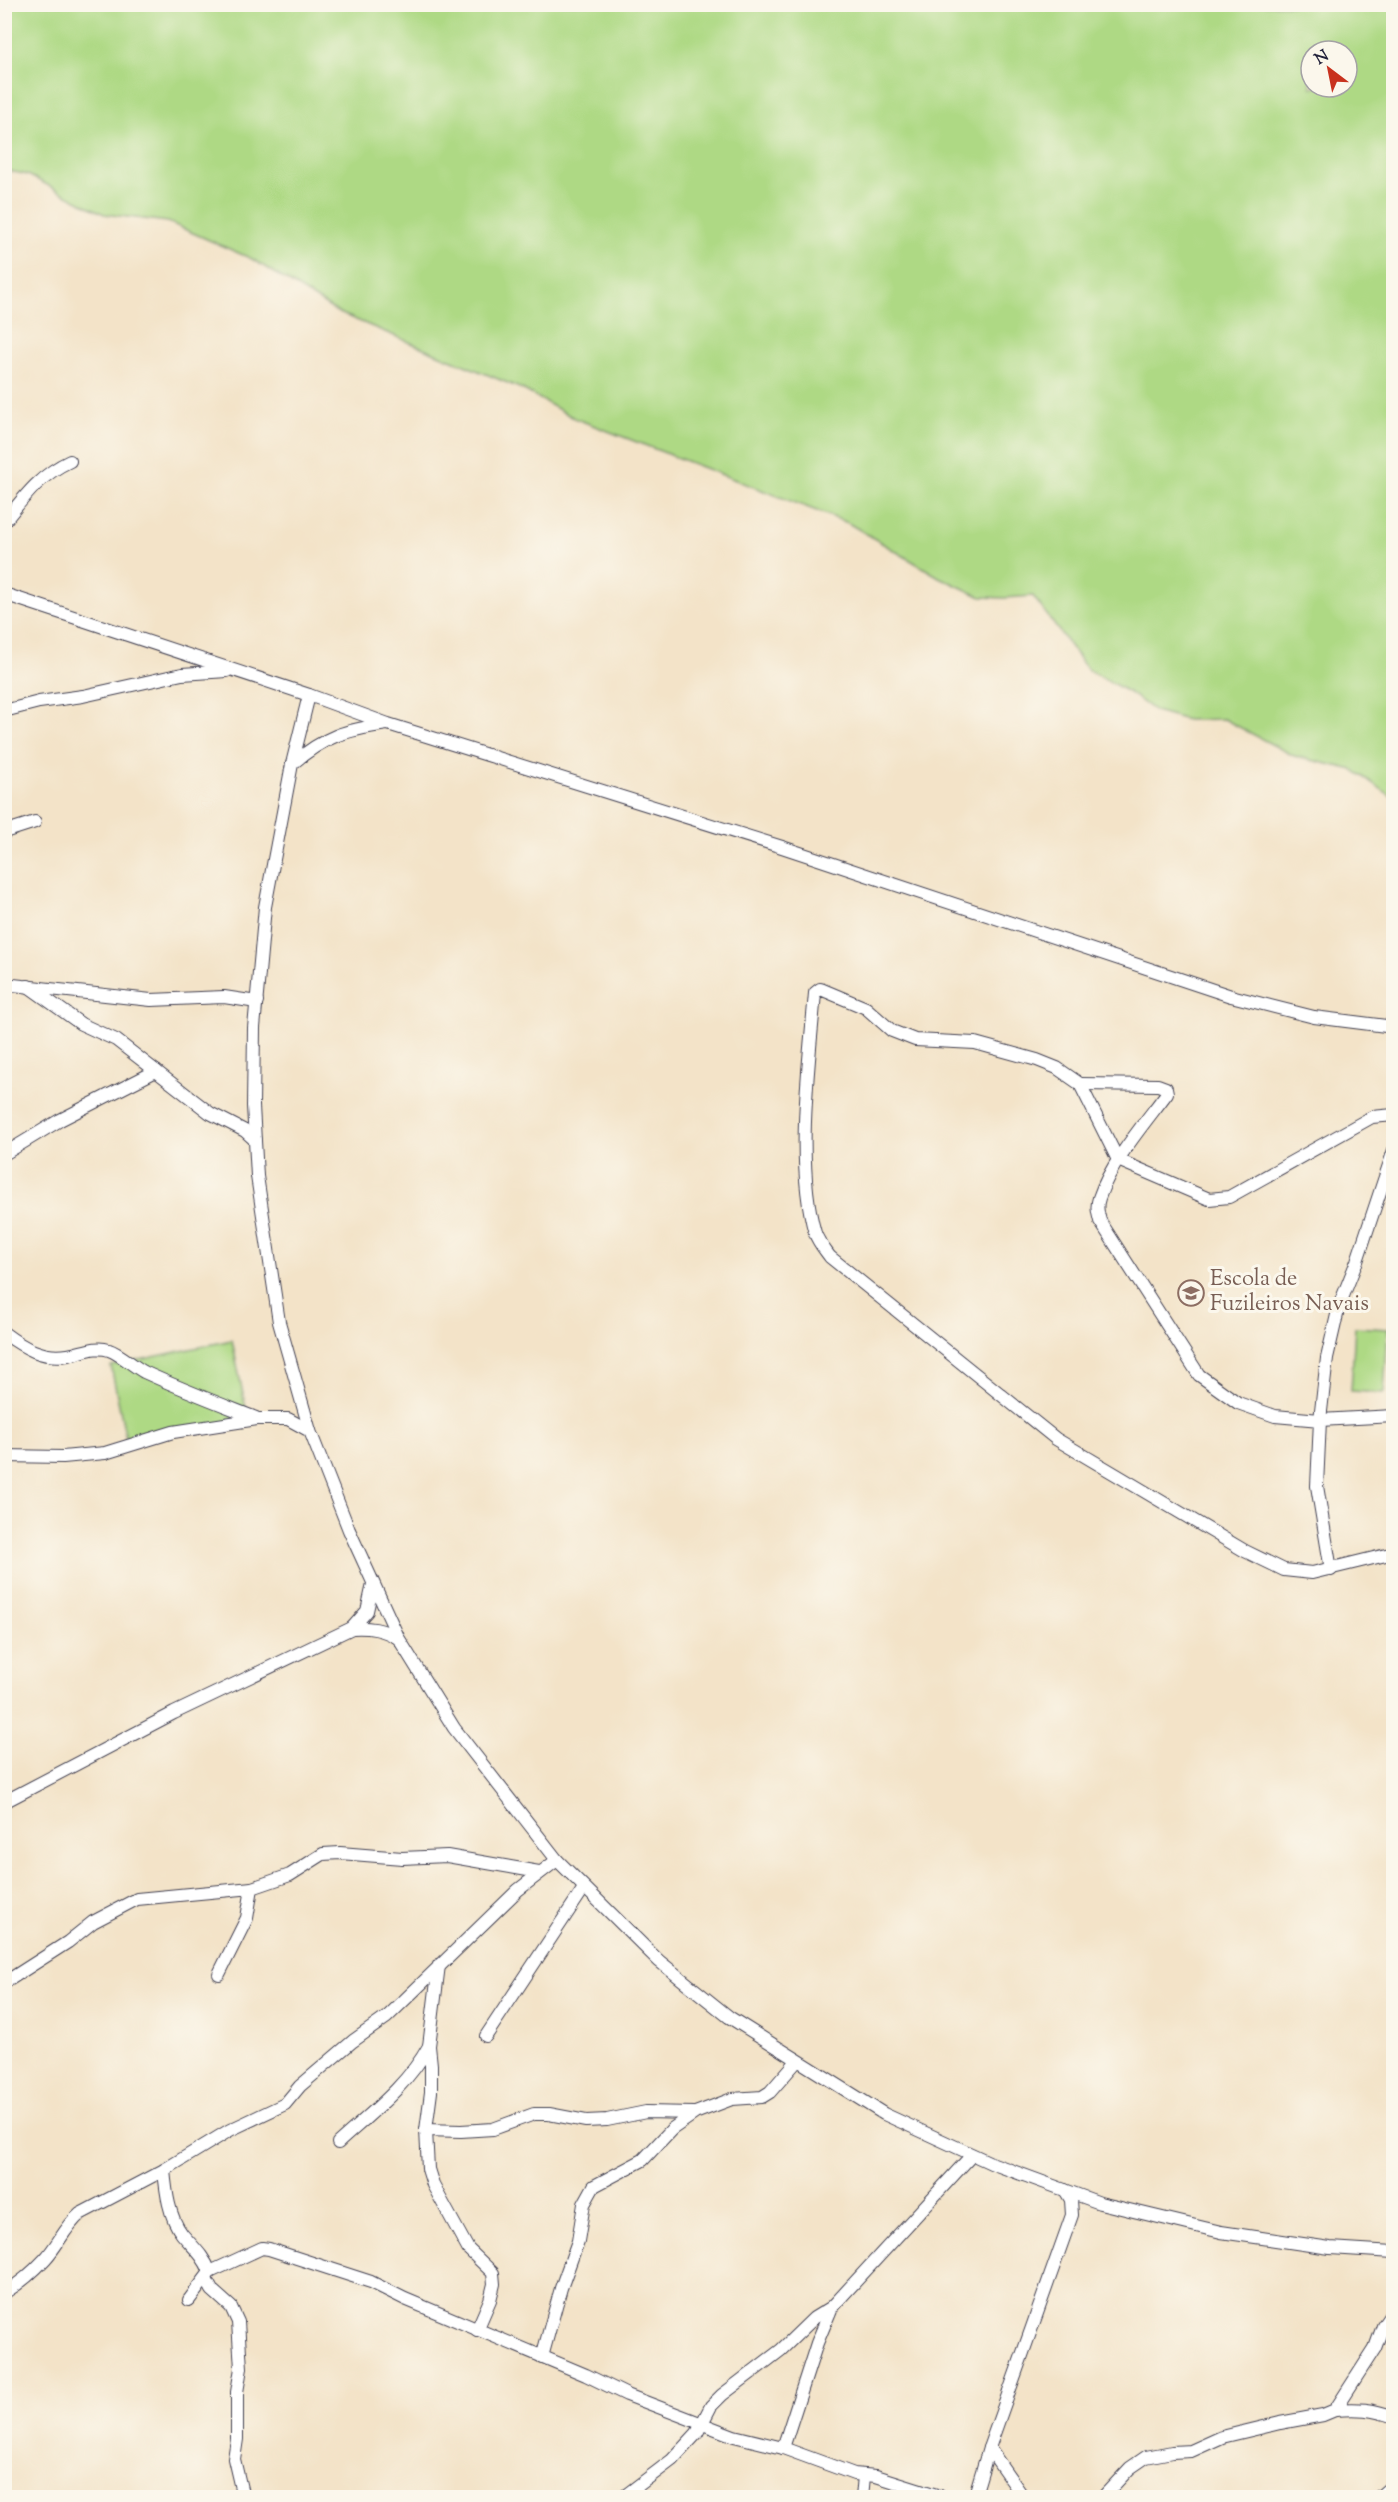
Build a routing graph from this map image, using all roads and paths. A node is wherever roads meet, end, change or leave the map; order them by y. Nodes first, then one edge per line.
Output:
1 (70, 461) dead end
2 (4, 522) edge
3 (4, 594) edge
4 (234, 670) junction
5 (309, 695) junction
6 (4, 711) edge
7 (388, 724) junction
8 (292, 764) junction
9 (35, 822) dead end
10 (4, 832) edge
11 (4, 984) edge
12 (28, 986) junction
13 (257, 1002) junction
14 (1394, 1027) edge
15 (156, 1071) junction
16 (1080, 1084) junction
17 (1394, 1115) edge
18 (255, 1140) junction
19 (1394, 1150) edge
20 (4, 1154) edge
21 (1118, 1160) junction
22 (4, 1334) edge
23 (300, 1397) junction
24 (1394, 1416) edge
25 (279, 1418) junction
26 (257, 1419) junction
27 (1320, 1420) junction
28 (310, 1431) junction
29 (4, 1456) edge
30 (1394, 1553) edge
31 (1331, 1570) junction
32 (373, 1584) junction
33 (352, 1628) junction
34 (399, 1640) junction
35 (4, 1802) edge
36 (557, 1860) junction
37 (540, 1872) junction
38 (252, 1888) junction
39 (585, 1888) junction
40 (439, 1965) junction
41 (219, 1974) dead end
42 (4, 1983) edge
43 (486, 2036) dead end
44 (429, 2046) junction
45 (797, 2061) junction
46 (695, 2113) junction
47 (426, 2130) junction
48 (338, 2143) dead end
49 (972, 2154) junction
50 (164, 2170) junction
51 (1065, 2190) junction
52 (1101, 2203) junction
53 (1072, 2215) junction
54 (1394, 2252) edge
55 (208, 2276) junction
56 (4, 2293) edge
57 (189, 2300) dead end
58 (832, 2307) junction
59 (1394, 2310) edge
60 (477, 2330) junction
61 (542, 2357) junction
62 (1335, 2410) junction
63 (1394, 2417) edge
64 (702, 2423) junction
65 (783, 2448) junction
66 (989, 2448) junction
67 (864, 2476) junction
68 (1394, 2484) edge
69 (242, 2493) dead end
70 (4, 2494) edge
71 (7, 2498) edge
72 (622, 2498) edge
73 (862, 2498) edge
74 (946, 2498) edge
75 (974, 2498) edge
76 (1024, 2498) edge
77 (1102, 2498) edge
78 (1378, 2498) edge

1 - 2 street
3 - 4 street
4 - 5 street
4 - 6 street
5 - 7 street
5 - 8 street
7 - 8 street
7 - 14 street
8 - 13 street
9 - 10 street
11 - 12 street
12 - 13 street
12 - 15 street
13 - 18 street
15 - 18 street
15 - 20 street
16 - 21 street
16 - 21 street
16 - 31 street
17 - 21 street
18 - 23 street
19 - 27 street
21 - 27 street
22 - 26 street
23 - 25 street
23 - 28 street
24 - 27 street
25 - 26 street
25 - 28 street
26 - 29 street
27 - 31 street
28 - 32 street
30 - 31 street
32 - 33 street
32 - 34 street
33 - 34 street
33 - 35 street
34 - 36 street
36 - 37 street
36 - 39 street
37 - 38 street
37 - 40 street
38 - 41 street
38 - 42 street
39 - 43 street
39 - 45 street
40 - 44 street
40 - 50 street
44 - 47 street
44 - 48 street
45 - 46 street
45 - 49 street
46 - 47 street
46 - 61 street
47 - 60 street
49 - 51 street
49 - 58 street
50 - 55 street
50 - 56 street
51 - 52 street
51 - 53 street
52 - 53 street
52 - 54 street
53 - 66 street
55 - 57 street
55 - 60 street
55 - 69 street
58 - 64 street
58 - 65 street
59 - 62 street
60 - 61 street
61 - 64 street
62 - 63 street
62 - 77 street
64 - 65 street
64 - 72 street
65 - 67 street
66 - 75 street
66 - 76 street
67 - 73 street
67 - 74 street
68 - 78 street
70 - 71 street

